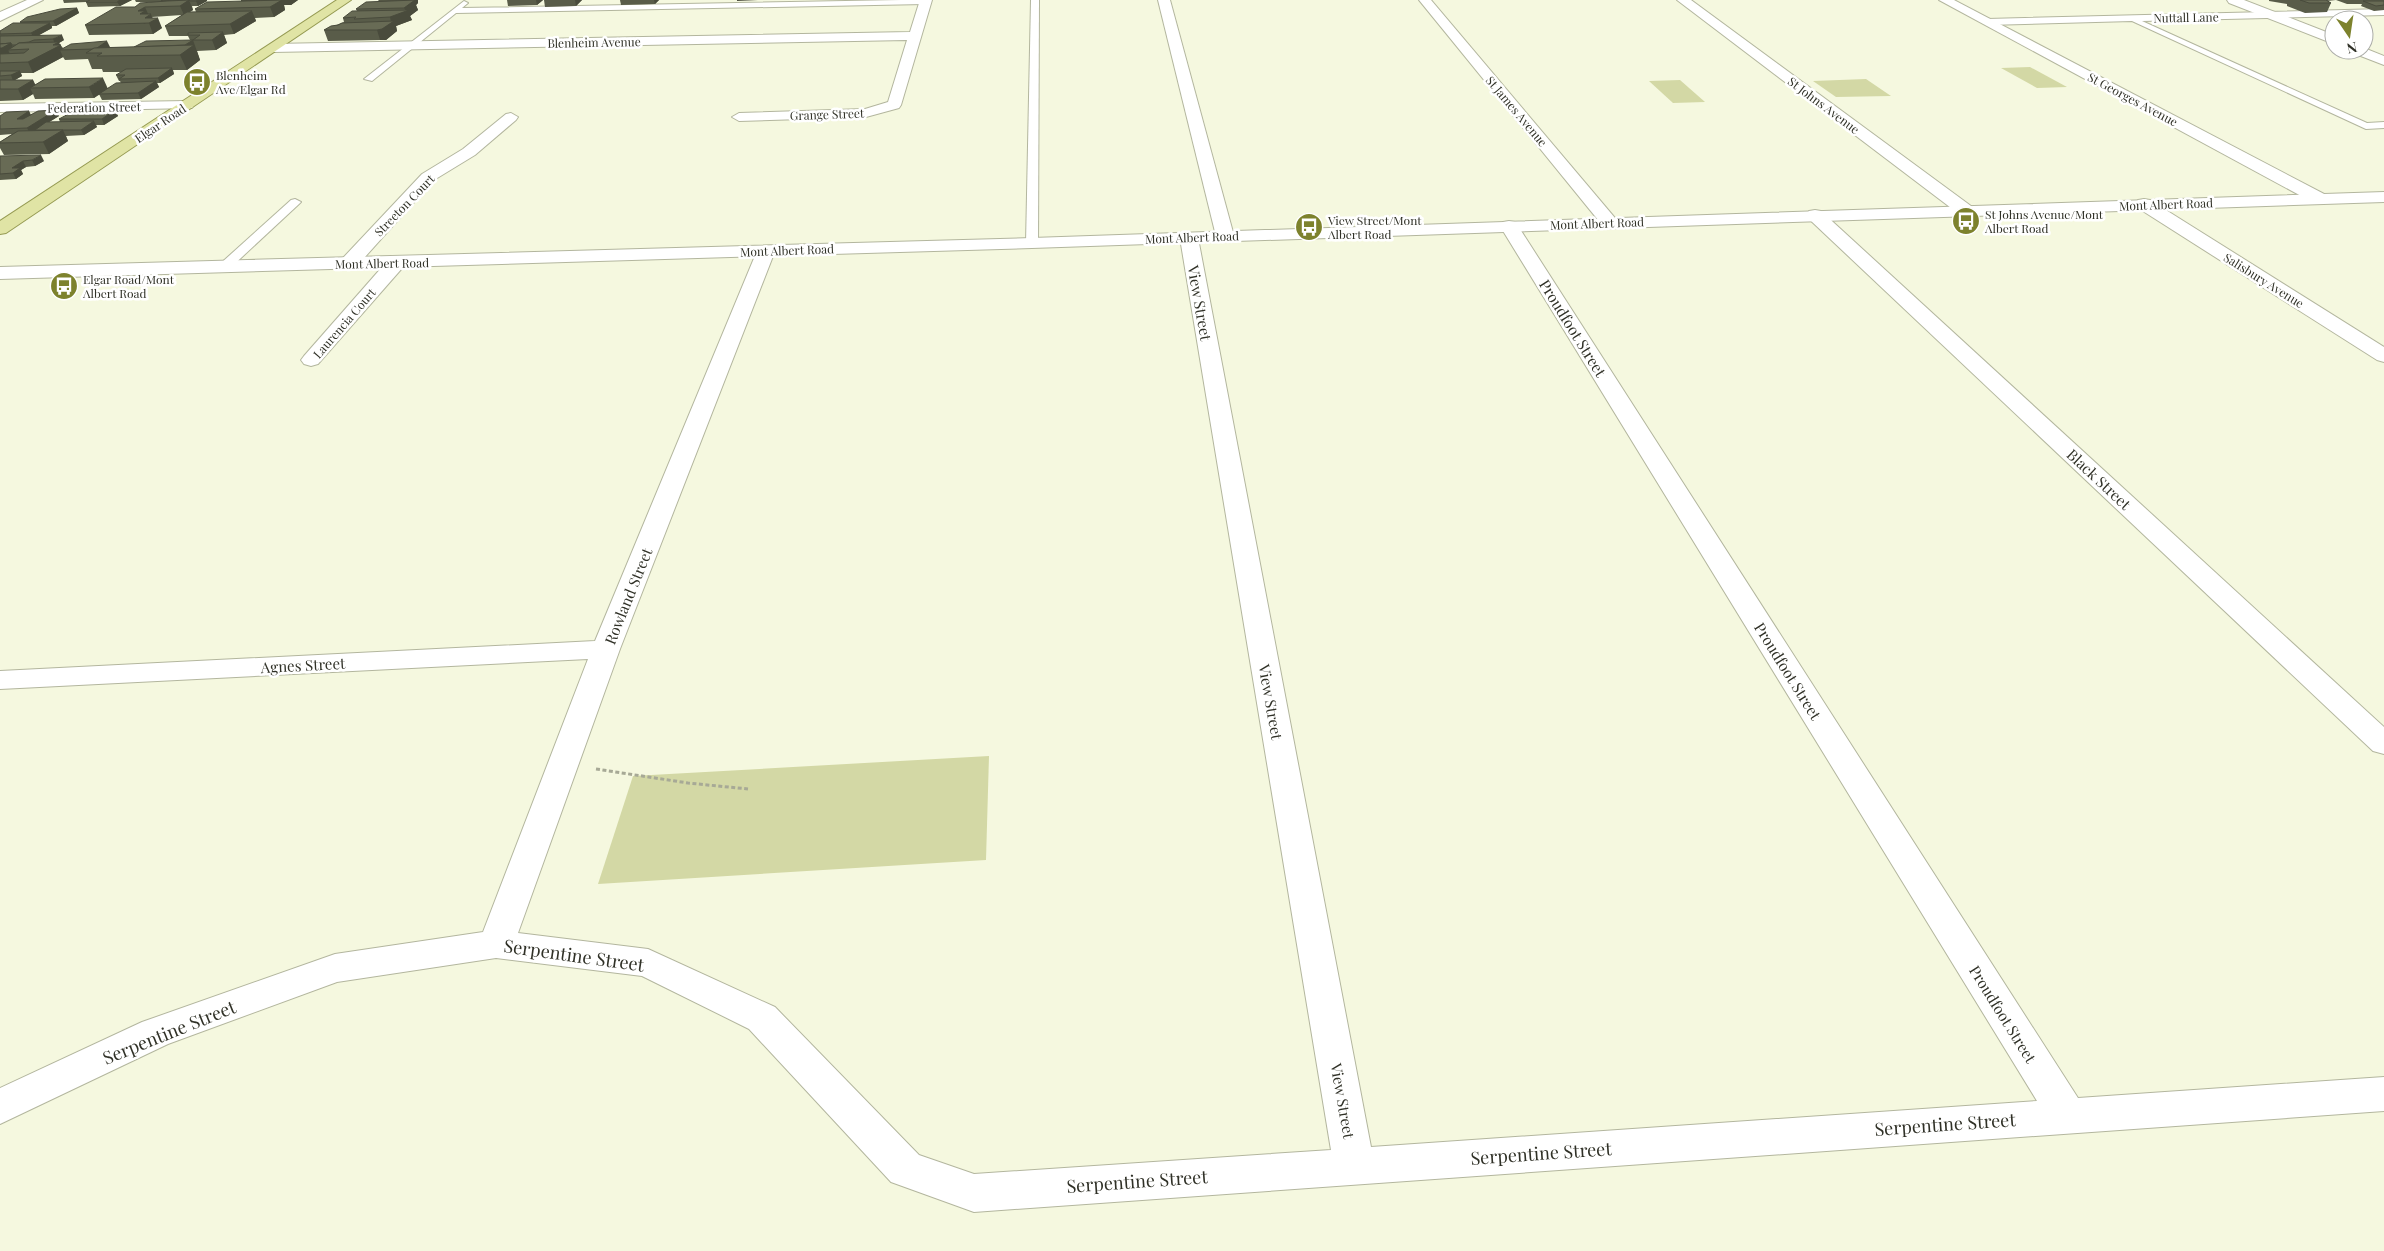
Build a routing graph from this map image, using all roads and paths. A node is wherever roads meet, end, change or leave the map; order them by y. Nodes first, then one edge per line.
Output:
1 (37, 0) edge
2 (345, 0) edge
3 (468, 0) edge
4 (1035, 0) edge
5 (1164, 0) edge
6 (1425, 0) edge
7 (1682, 0) edge
8 (1946, 0) edge
9 (2233, 0) edge
10 (925, 1) edge
11 (454, 12) junction
12 (2384, 12) edge
13 (2271, 15) junction
14 (0, 17) edge
15 (2131, 18) junction
16 (1987, 22) junction
17 (915, 36) junction
18 (2324, 36) edge
19 (409, 46) junction
20 (273, 48) junction
21 (369, 79) dead end
22 (187, 105) junction
23 (0, 108) edge
24 (739, 116) dead end
25 (511, 117) dead end
26 (2384, 125) edge
27 (2384, 196) edge
28 (2320, 199) junction
29 (295, 202) dead end
30 (2144, 204) junction
31 (1965, 210) junction
32 (1814, 215) junction
33 (1609, 222) junction
34 (1509, 226) junction
35 (0, 229) edge
36 (1225, 236) junction
37 (1189, 238) junction
38 (1032, 243) junction
39 (766, 251) junction
40 (397, 262) junction
41 (349, 263) junction
42 (224, 267) junction
43 (0, 273) edge
44 (2384, 356) edge
45 (311, 360) dead end
46 (606, 649) junction
47 (0, 680) edge
48 (2384, 744) edge
49 (564, 764) junction
50 (748, 789) dead end
51 (496, 944) junction
52 (2384, 1094) edge
53 (0, 1107) edge
54 (2067, 1115) junction
55 (1354, 1167) junction

1 - 14 street
2 - 20 main road, Elgar Road
3 - 11 lane
4 - 38 lane
5 - 36 street
6 - 33 street, St James Avenue
7 - 31 street, St Johns Avenue
8 - 16 street, St Georges Avenue
9 - 13 street
10 - 11 lane
10 - 17 street, Grange Street
11 - 19 lane
12 - 13 lane, Nuttall Lane
13 - 15 lane, Nuttall Lane
13 - 18 street
15 - 16 lane, Nuttall Lane
15 - 26 lane
16 - 28 street, St Georges Avenue
17 - 19 street, Blenheim Avenue
17 - 24 street, Grange Street
19 - 20 street, Blenheim Avenue
19 - 21 lane
20 - 22 main road, Elgar Road
22 - 23 street, Federation Street
22 - 35 main road, Elgar Road
25 - 41 street, Streeton Court
27 - 28 street, Mont Albert Road
28 - 30 street, Mont Albert Road
29 - 42 lane
30 - 31 street, Mont Albert Road
30 - 44 street, Salisbury Avenue
31 - 32 street, Mont Albert Road
32 - 33 street, Mont Albert Road
32 - 48 street, Black Street
33 - 34 street, Mont Albert Road
34 - 36 street, Mont Albert Road
34 - 54 street, Proudfoot Street
36 - 37 street, Mont Albert Road
37 - 38 street, Mont Albert Road
37 - 55 street, View Street
38 - 39 street, Mont Albert Road
39 - 40 street, Mont Albert Road
39 - 46 street, Rowland Street
40 - 41 street, Mont Albert Road
40 - 45 street, Laurencia Court
41 - 42 street, Mont Albert Road
42 - 43 street, Mont Albert Road
46 - 47 street, Agnes Street
46 - 49 street, Rowland Street
49 - 50 path
49 - 51 street, Rowland Street
51 - 53 street, Serpentine Street
51 - 55 street, Serpentine Street
52 - 54 street, Serpentine Street
54 - 55 street, Serpentine Street

